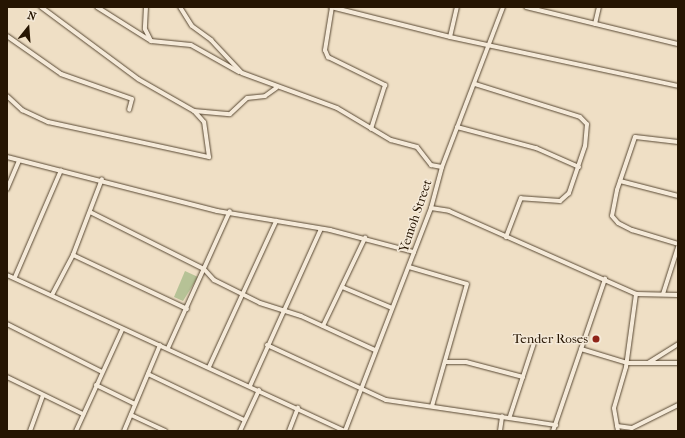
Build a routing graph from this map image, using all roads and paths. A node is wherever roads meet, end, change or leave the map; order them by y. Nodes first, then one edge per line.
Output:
1 (41, 7) edge
2 (97, 7) edge
3 (146, 7) edge
4 (180, 7) edge
5 (332, 7) edge
6 (457, 7) edge
7 (503, 7) edge
8 (526, 7) edge
9 (599, 7) edge
10 (344, 9) edge
11 (595, 24) junction
12 (7, 36) edge
13 (450, 37) junction
14 (151, 41) junction
15 (678, 44) edge
16 (490, 46) junction
17 (242, 73) junction
18 (475, 84) junction
19 (678, 86) edge
20 (276, 88) junction
21 (7, 96) edge
22 (129, 110) dead end
23 (194, 111) junction
24 (457, 127) junction
25 (371, 129) junction
26 (678, 142) edge
27 (7, 157) edge
28 (19, 161) junction
29 (579, 166) junction
30 (442, 167) junction
31 (61, 170) junction
32 (102, 179) junction
33 (620, 181) junction
34 (7, 189) edge
35 (678, 196) edge
36 (432, 208) junction
37 (230, 211) junction
38 (90, 212) junction
39 (276, 221) junction
40 (321, 229) junction
41 (365, 238) junction
42 (506, 238) junction
43 (678, 246) edge
44 (414, 252) junction
45 (74, 255) junction
46 (409, 267) junction
47 (204, 269) junction
48 (7, 276) edge
49 (15, 277) junction
50 (605, 279) junction
51 (342, 287) junction
52 (636, 294) junction
53 (663, 294) junction
54 (52, 295) junction
55 (243, 295) junction
56 (678, 295) edge
57 (392, 308) junction
58 (187, 309) junction
59 (284, 311) junction
60 (7, 324) edge
61 (323, 326) junction
62 (122, 330) junction
63 (534, 343) dead end
64 (678, 344) edge
65 (160, 345) junction
66 (267, 345) junction
67 (168, 348) junction
68 (581, 349) junction
69 (375, 350) junction
70 (445, 362) junction
71 (627, 363) junction
72 (678, 363) edge
73 (648, 364) junction
74 (209, 367) junction
75 (102, 372) junction
76 (148, 374) junction
77 (7, 377) edge
78 (523, 377) junction
79 (96, 385) junction
80 (250, 386) junction
81 (259, 390) junction
82 (361, 391) junction
83 (43, 395) junction
84 (135, 404) junction
85 (678, 404) edge
86 (432, 406) junction
87 (298, 408) junction
88 (83, 414) junction
89 (131, 415) junction
90 (502, 416) junction
91 (510, 416) junction
92 (244, 420) junction
93 (556, 425) junction
94 (623, 427) junction
95 (618, 429) edge
96 (30, 431) edge
97 (76, 431) edge
98 (124, 431) edge
99 (166, 431) edge
100 (240, 431) edge
101 (289, 431) edge
102 (345, 431) edge
103 (500, 431) edge
104 (553, 431) edge
105 (626, 431) edge

1 - 23 street
2 - 14 street
3 - 14 street
4 - 17 street
5 - 10 street
5 - 25 street
6 - 13 street
7 - 16 street, Yemoh Street
8 - 11 street
9 - 11 street
10 - 13 street
11 - 15 street
12 - 22 street
13 - 16 street
14 - 17 street
16 - 18 street, Yemoh Street
16 - 19 street
17 - 20 street
18 - 24 street, Yemoh Street
18 - 29 street
20 - 23 street
20 - 25 street
21 - 23 street
24 - 29 street
24 - 30 street, Yemoh Street
25 - 30 street
26 - 33 street
27 - 28 street
28 - 31 street
28 - 34 street
29 - 42 street
30 - 36 street, Yemoh Street
31 - 32 street
31 - 49 street
32 - 37 street
32 - 38 street
33 - 35 street
33 - 43 street
36 - 42 street
36 - 44 street, Yemoh Street
37 - 39 street
37 - 47 street
38 - 45 street
38 - 47 street
39 - 40 street
39 - 55 street
40 - 41 street
40 - 59 street
41 - 44 street
41 - 51 street
42 - 50 street
43 - 53 street
44 - 46 street, Yemoh Street
45 - 54 street
45 - 58 street
46 - 57 street, Yemoh Street
46 - 70 street
47 - 55 street
47 - 58 street
48 - 49 street
49 - 54 street
50 - 52 street
50 - 68 street
51 - 57 street
51 - 61 street
52 - 53 street
52 - 71 street
53 - 56 street
54 - 62 street
55 - 59 street
55 - 74 street
57 - 69 street, Yemoh Street
58 - 67 street
59 - 61 street
59 - 66 street
60 - 75 street
61 - 69 street
62 - 65 street
62 - 75 street
63 - 78 street
64 - 73 street
65 - 67 street
65 - 76 street
66 - 80 street
66 - 82 street
67 - 74 street
68 - 71 street
68 - 93 street
69 - 82 street, Yemoh Street
70 - 78 street
70 - 86 street
71 - 73 street
71 - 95 street
72 - 73 street
74 - 80 street
75 - 79 street
76 - 84 street
76 - 92 street
77 - 83 street
78 - 91 street
79 - 84 street
79 - 88 street
80 - 81 street
81 - 87 street
81 - 92 street
82 - 86 street
82 - 102 street, Yemoh Street
83 - 88 street
83 - 96 street
84 - 89 street
85 - 94 street
86 - 90 street
87 - 101 street
87 - 102 street
88 - 97 street
89 - 98 street
89 - 99 street
90 - 91 street
90 - 103 street
91 - 93 street
92 - 100 street
93 - 104 street
94 - 95 street
94 - 105 street

